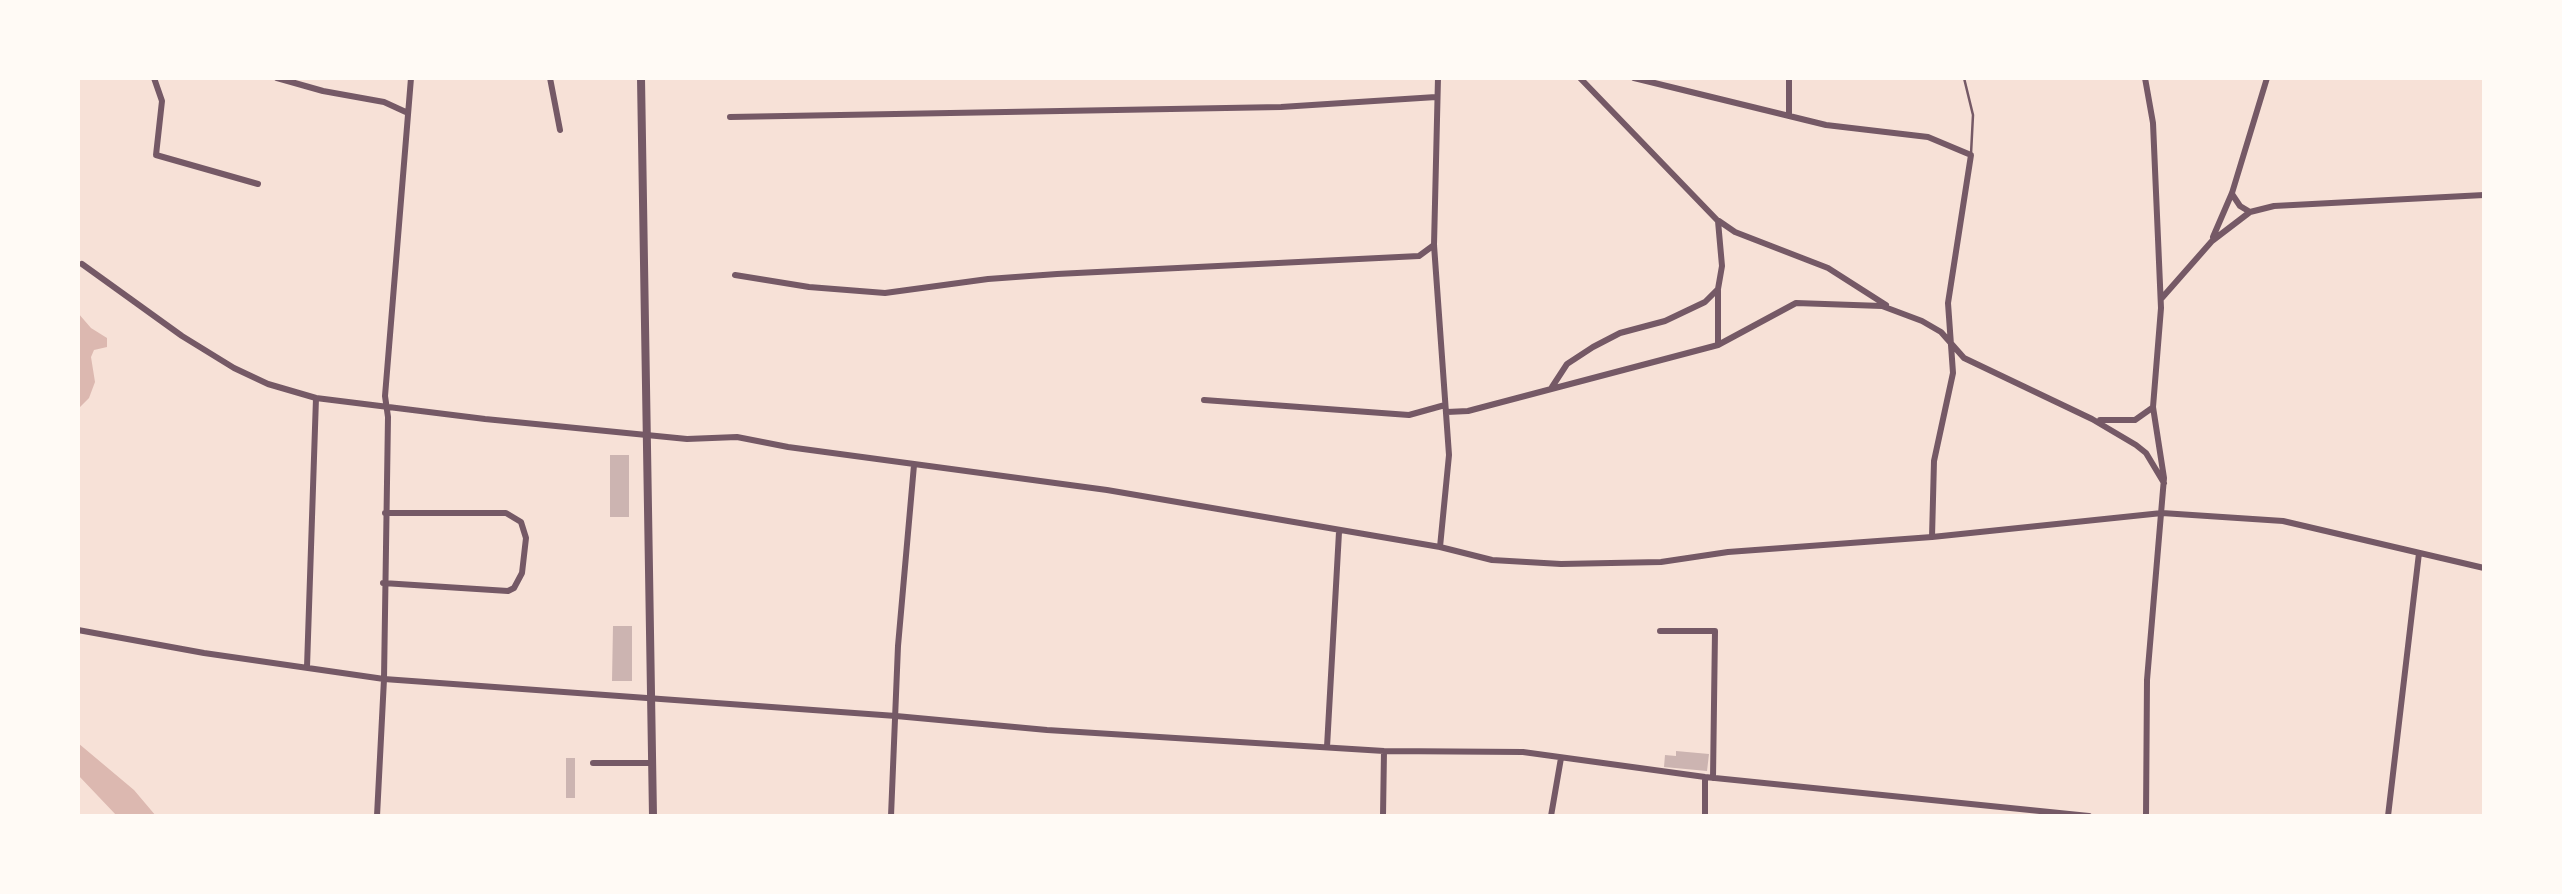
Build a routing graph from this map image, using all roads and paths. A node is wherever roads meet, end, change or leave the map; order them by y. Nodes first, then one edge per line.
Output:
1 (154, 78) edge
2 (276, 78) edge
3 (411, 78) edge
4 (550, 78) edge
5 (641, 78) edge
6 (1438, 78) edge
7 (1580, 78) edge
8 (1634, 78) edge
9 (1789, 78) edge
10 (1964, 78) edge
11 (2145, 78) edge
12 (2267, 78) edge
13 (1436, 97) junction
14 (408, 112) junction
15 (1789, 115) junction
16 (730, 117) dead end
17 (560, 130) dead end
18 (1971, 155) junction
19 (258, 184) dead end
20 (2232, 193) junction
21 (2484, 195) edge
22 (2250, 212) junction
23 (1718, 220) junction
24 (2212, 241) junction
25 (1434, 245) junction
26 (82, 264) dead end
27 (735, 275) dead end
28 (1718, 289) junction
29 (2160, 300) junction
30 (1891, 308) junction
31 (1718, 345) junction
32 (1953, 346) junction
33 (1551, 388) junction
34 (316, 398) junction
35 (1204, 400) dead end
36 (2153, 407) junction
37 (386, 408) junction
38 (1446, 409) junction
39 (2092, 419) junction
40 (646, 433) junction
41 (914, 465) junction
42 (2164, 482) junction
43 (2162, 513) junction
44 (385, 514) junction
45 (1339, 532) junction
46 (1932, 537) junction
47 (1440, 546) junction
48 (2419, 553) junction
49 (2484, 568) edge
50 (383, 583) junction
51 (78, 630) edge
52 (1660, 630) dead end
53 (306, 667) junction
54 (384, 679) junction
55 (651, 699) junction
56 (896, 716) junction
57 (1328, 747) junction
58 (1384, 751) junction
59 (1560, 758) junction
60 (593, 763) dead end
61 (652, 763) junction
62 (1709, 777) junction
63 (377, 816) edge
64 (652, 816) edge
65 (892, 816) edge
66 (1383, 816) edge
67 (1551, 816) edge
68 (1705, 816) edge
69 (2089, 816) edge
70 (2146, 816) edge
71 (2388, 816) edge

1 - 19 street
2 - 14 street
3 - 14 street
4 - 17 street
5 - 40 street
6 - 13 street
7 - 23 street
8 - 15 street
9 - 15 street
10 - 18 lane
11 - 29 street
12 - 20 street
13 - 16 street
13 - 25 street
14 - 37 street
15 - 18 street
18 - 32 street
20 - 22 street
20 - 24 street
21 - 22 street
22 - 24 street
23 - 28 street
23 - 30 street
24 - 29 street
25 - 27 street
25 - 38 street
26 - 34 street
28 - 31 street
28 - 33 street
29 - 36 street
30 - 31 street
30 - 32 street
31 - 33 street
32 - 39 street
32 - 46 street
33 - 38 street
34 - 37 street
34 - 53 street
35 - 38 street
36 - 39 street
36 - 42 street
37 - 40 street
37 - 44 street
38 - 47 street
39 - 42 street
40 - 41 street
40 - 55 street
41 - 45 street
41 - 56 street
42 - 43 street
43 - 46 street
43 - 48 street
43 - 70 street
44 - 50 street
44 - 50 street
45 - 47 street
45 - 57 street
46 - 47 street
48 - 49 street
48 - 71 street
50 - 54 street
51 - 53 street
52 - 62 street
53 - 54 street
54 - 55 street
54 - 63 street
55 - 56 street
55 - 61 street
56 - 57 street
56 - 65 street
57 - 58 street
58 - 59 street
58 - 66 street
59 - 62 street
59 - 67 street
60 - 61 street
61 - 64 street
62 - 68 street
62 - 69 street

